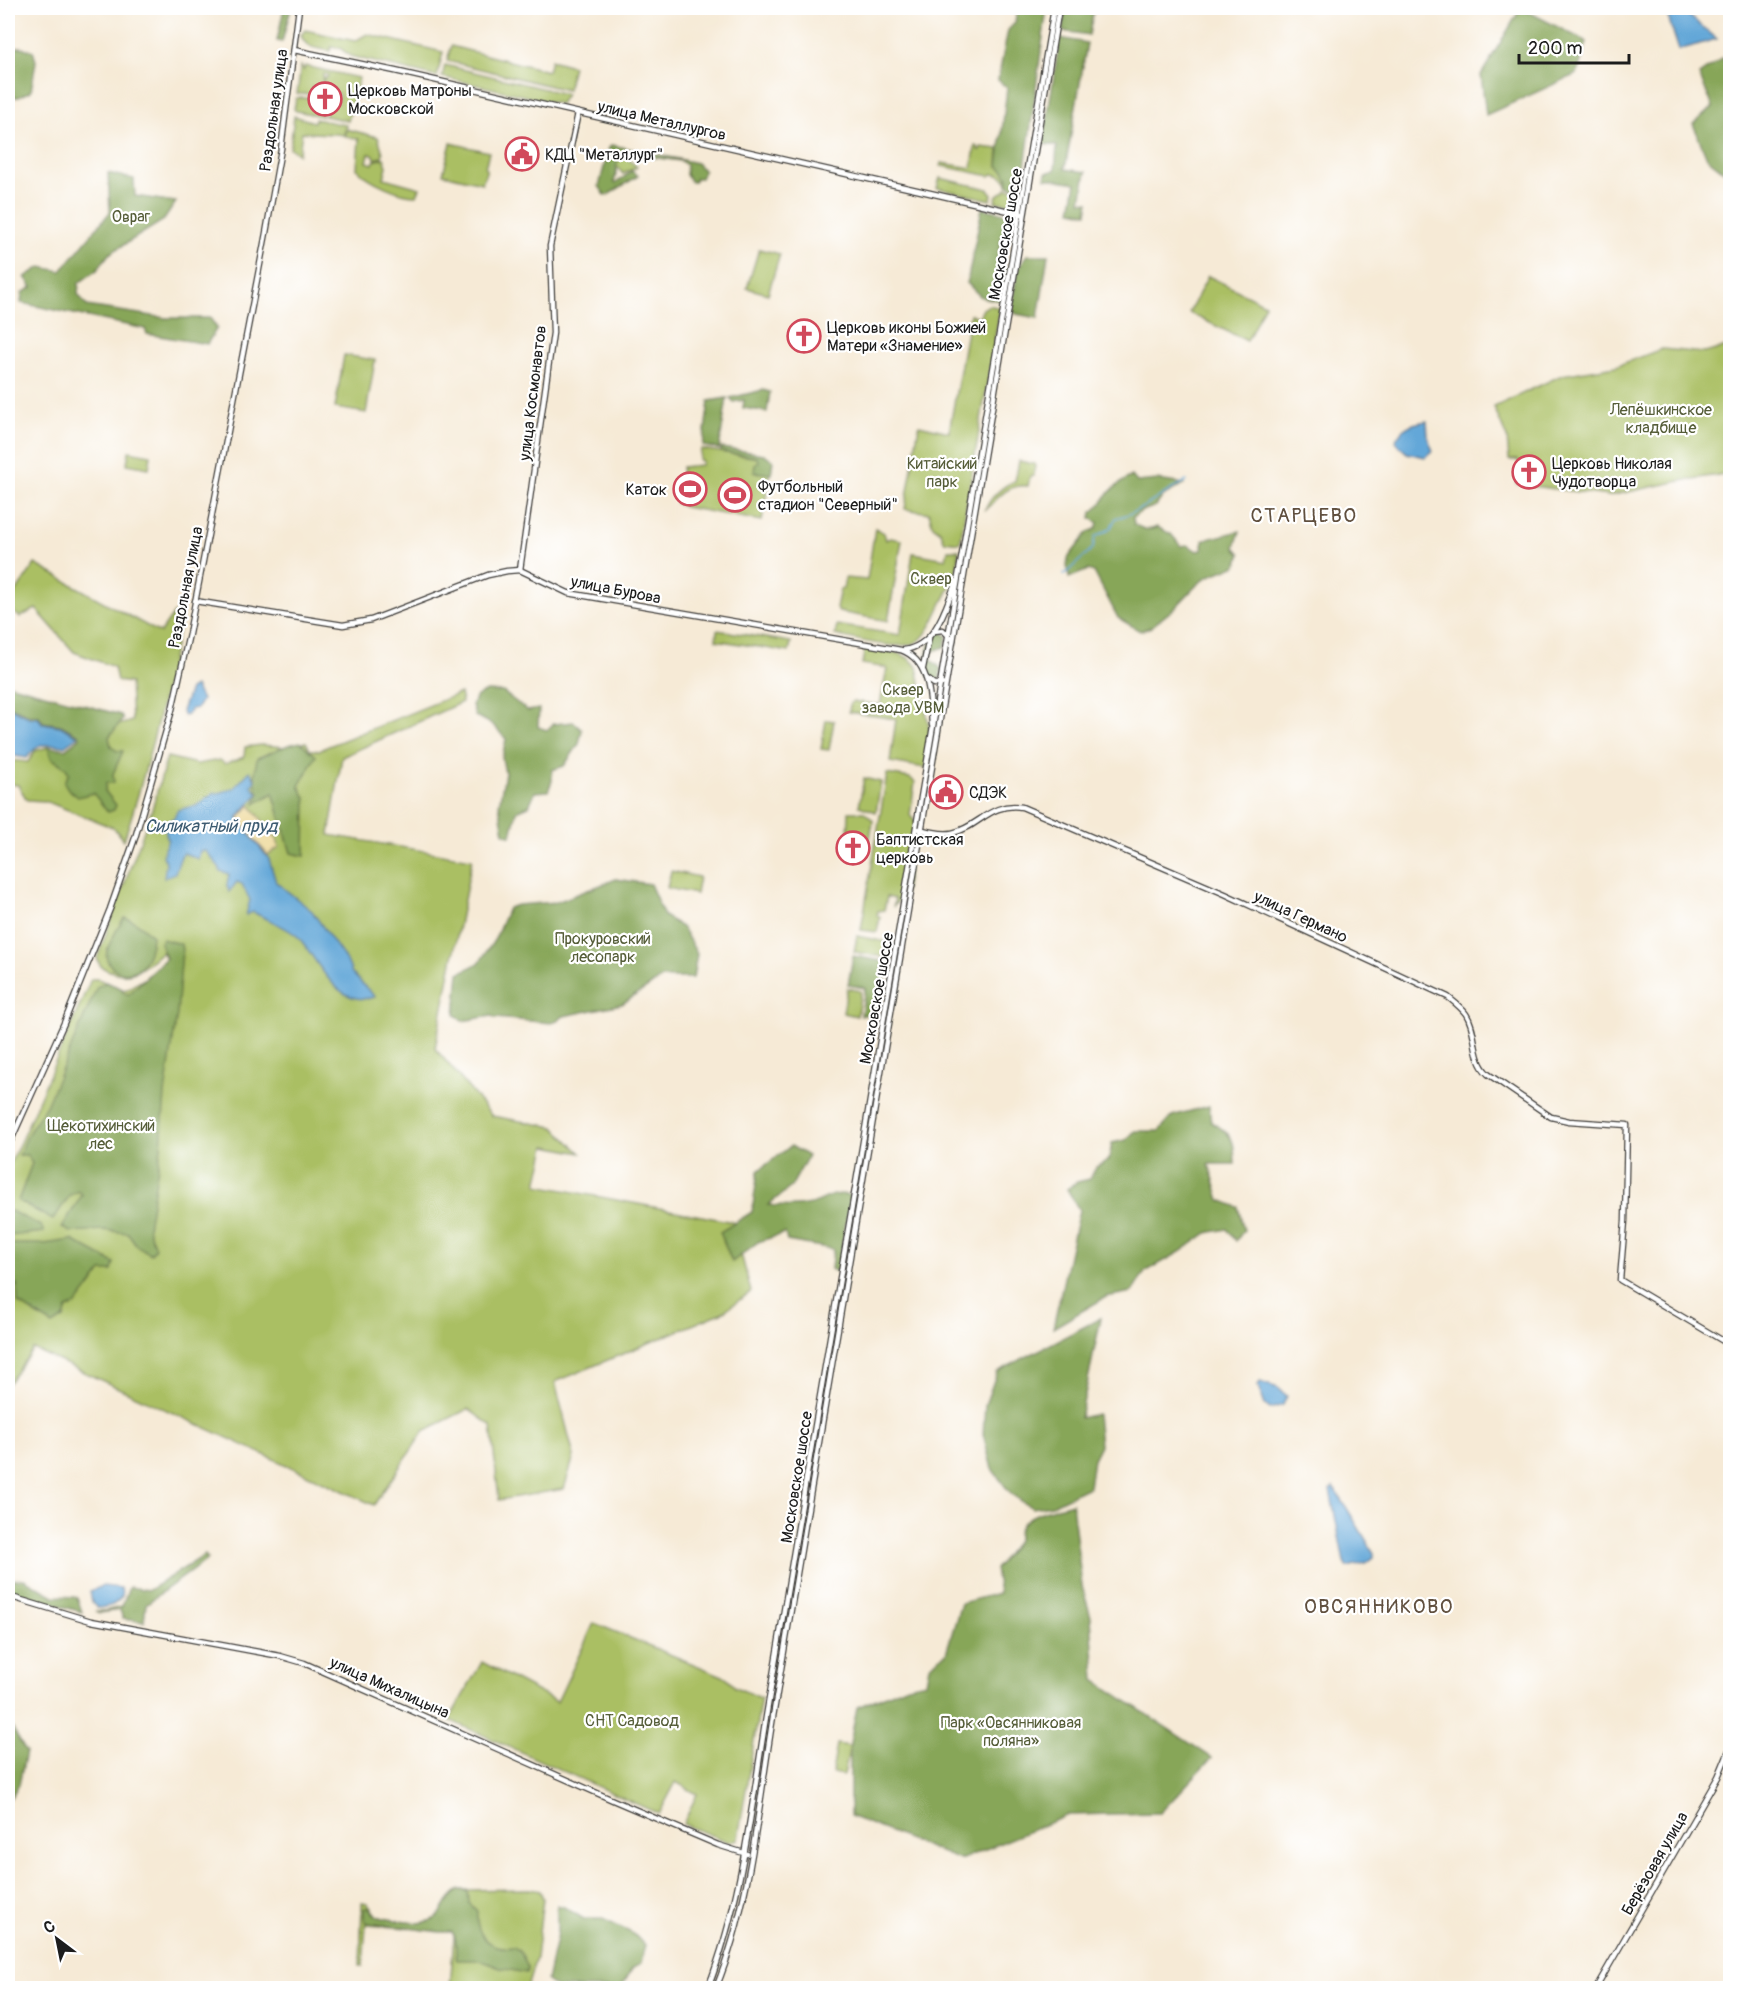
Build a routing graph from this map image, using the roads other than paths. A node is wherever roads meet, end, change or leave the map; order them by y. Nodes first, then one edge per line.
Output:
1 (299, 8) edge
2 (1054, 8) edge
3 (1059, 8) edge
4 (294, 50) junction
5 (578, 113) junction
6 (1022, 214) junction
7 (520, 570) junction
8 (959, 575) junction
9 (195, 601) junction
10 (934, 631) junction
11 (929, 638) junction
12 (951, 638) junction
13 (901, 650) junction
14 (923, 668) junction
15 (926, 678) junction
16 (944, 683) junction
17 (933, 730) junction
18 (919, 829) junction
19 (8, 1147) edge
20 (1731, 1345) edge
21 (8, 1596) edge
22 (1731, 1748) edge
23 (746, 1854) junction
24 (752, 1855) junction
25 (708, 1989) edge
26 (716, 1989) edge
27 (1596, 1989) edge

1 - 4 main road, Раздольная улица
2 - 6 main road, Московское шоссе
3 - 6 main road, Московское шоссе
4 - 5 main road, улица Металлургов
4 - 9 main road, Раздольная улица
5 - 6 main road, улица Металлургов
5 - 7 main road, улица Космонавтов
6 - 8 main road, Московское шоссе
6 - 12 main road, Московское шоссе
7 - 9 main road
7 - 13 main road, улица Бурова
8 - 10 main road
8 - 12 main road, Московское шоссе
9 - 19 main road, Раздольная улица
10 - 11 main road
10 - 12 main road
11 - 13 main road
11 - 14 main road
12 - 16 main road, Московское шоссе
13 - 14 main road
14 - 15 main road
15 - 16 main road
15 - 17 main road
16 - 17 main road, Московское шоссе
16 - 18 main road, Московское шоссе
17 - 18 main road, Московское шоссе
18 - 20 main road, улица Германо
18 - 23 main road, Московское шоссе
18 - 24 main road, Московское шоссе
21 - 23 main road, улица Михалицына
22 - 27 main road, Берёзовая улица
23 - 24 main road, улица Михалицына
23 - 25 main road, Московское шоссе
24 - 26 main road, Московское шоссе

